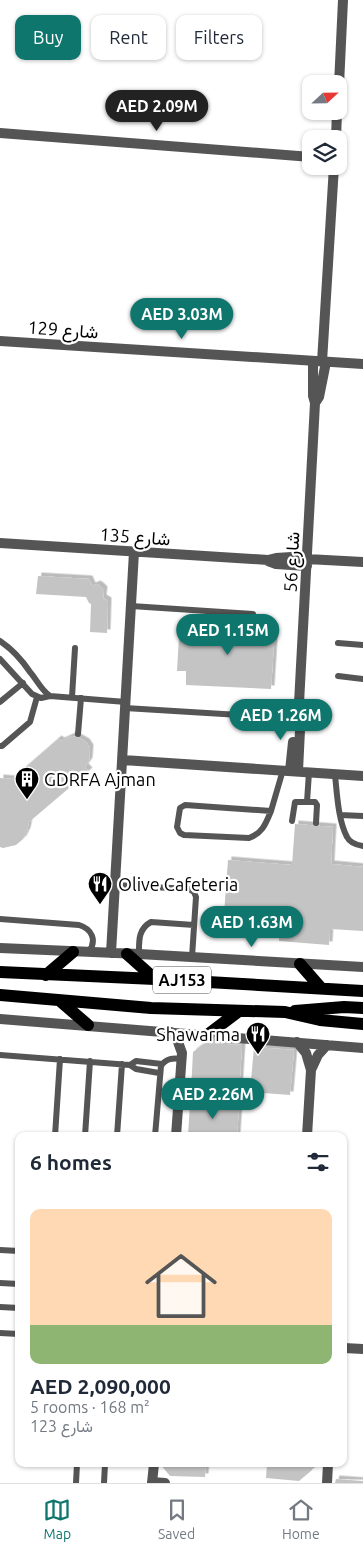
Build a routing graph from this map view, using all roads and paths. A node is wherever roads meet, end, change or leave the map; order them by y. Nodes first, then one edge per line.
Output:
1 (343, 0) edge
2 (339, 75) edge
3 (0, 133) edge
4 (302, 156) edge
5 (333, 175) edge
6 (0, 341) edge
7 (320, 361) junction
8 (363, 364) edge
9 (0, 543) edge
10 (134, 552) junction
11 (307, 561) junction
12 (363, 562) edge
13 (131, 606) junction
14 (253, 614) dead end
15 (0, 641) edge
16 (338, 643) dead end
17 (363, 645) edge
18 (75, 648) dead end
19 (0, 659) edge
20 (338, 676) dead end
21 (363, 679) edge
22 (23, 683) junction
23 (50, 696) junction
24 (37, 697) junction
25 (72, 697) junction
26 (81, 698) junction
27 (0, 702) edge
28 (126, 705) junction
29 (256, 716) dead end
30 (78, 734) dead end
31 (0, 746) edge
32 (123, 760) junction
33 (291, 771) junction
34 (309, 772) junction
35 (335, 775) junction
36 (363, 776) edge
37 (307, 802) junction
38 (270, 811) junction
39 (340, 815) junction
40 (363, 816) edge
41 (292, 821) dead end
42 (316, 823) dead end
43 (363, 846) edge
44 (114, 885) junction
45 (0, 919) edge
46 (194, 925) junction
47 (0, 948) edge
48 (73, 952) junction
49 (89, 952) junction
50 (111, 953) junction
51 (133, 954) junction
52 (192, 957) junction
53 (300, 964) junction
54 (363, 967) edge
55 (0, 972) edge
56 (46, 975) junction
57 (155, 979) junction
58 (321, 988) junction
59 (363, 991) edge
60 (0, 995) edge
61 (59, 1000) junction
62 (363, 1008) edge
63 (239, 1011) junction
64 (286, 1012) junction
65 (0, 1019) edge
66 (363, 1024) edge
67 (88, 1025) junction
68 (171, 1032) junction
69 (200, 1035) junction
70 (297, 1042) junction
71 (327, 1045) junction
72 (363, 1048) edge
73 (0, 1056) edge
74 (182, 1056) junction
75 (60, 1059) junction
76 (90, 1061) junction
77 (122, 1064) junction
78 (130, 1064) junction
79 (162, 1064) junction
80 (311, 1070) junction
81 (159, 1073) junction
82 (55, 1132) edge
83 (85, 1132) edge
84 (117, 1132) edge
85 (155, 1132) edge
86 (176, 1132) edge
87 (307, 1132) edge
88 (0, 1250) edge
89 (15, 1251) edge
90 (0, 1283) edge
91 (15, 1284) edge
92 (0, 1307) edge
93 (15, 1308) edge
94 (0, 1333) edge
95 (15, 1334) edge
96 (347, 1348) edge
97 (363, 1349) edge
98 (77, 1467) edge
99 (106, 1467) edge
100 (154, 1467) edge
101 (328, 1467) edge
102 (76, 1483) edge
103 (104, 1483) edge
104 (152, 1483) edge
105 (165, 1483) edge
106 (327, 1483) edge

1 - 2 street
3 - 4 street
5 - 7 street, شارع 56
6 - 7 street, شارع 129
7 - 8 street, شارع 129
7 - 11 street, شارع 56
9 - 10 street, شارع 135
10 - 11 street, شارع 135
10 - 13 street
11 - 12 street, شارع 135
11 - 33 street, شارع 56
13 - 14 lane
13 - 28 street
15 - 23 lane
16 - 17 lane
18 - 25 lane
19 - 22 lane
20 - 21 lane
22 - 24 lane
22 - 27 lane
23 - 24 lane
23 - 25 lane
24 - 31 lane
25 - 26 lane
26 - 28 lane
26 - 30 lane
28 - 29 lane
28 - 32 street
32 - 33 street
32 - 44 street
33 - 34 street
33 - 38 lane
34 - 35 street
34 - 37 lane
35 - 36 street
35 - 39 lane
37 - 41 lane
37 - 42 lane
38 - 38 lane
39 - 40 lane
39 - 43 lane
44 - 46 lane
44 - 50 street
45 - 49 lane
46 - 51 lane
46 - 52 lane
47 - 48 street
48 - 49 street
48 - 56 main road
49 - 50 street
50 - 51 street
51 - 52 street
51 - 57 main road
52 - 53 street
53 - 54 street
53 - 58 main road
55 - 56 main road, AJ153
56 - 57 main road, AJ153
57 - 58 main road, AJ153
58 - 59 main road, AJ153
60 - 61 main road, AJ153
61 - 63 main road, AJ153
61 - 67 main road
62 - 64 main road
63 - 64 main road, AJ153
63 - 69 main road
64 - 66 main road, AJ153
65 - 67 street
67 - 68 street
68 - 69 street
68 - 74 street
69 - 70 street
69 - 74 street
70 - 71 street
70 - 80 street
71 - 72 street
71 - 80 street
73 - 75 lane
74 - 79 lane
74 - 86 street
75 - 76 lane
75 - 82 lane
76 - 77 lane
76 - 83 lane
77 - 78 lane
77 - 84 lane
78 - 79 lane
78 - 81 lane
79 - 81 lane
80 - 87 street
81 - 85 lane
88 - 89 lane
90 - 91 lane
92 - 93 lane
94 - 95 lane
96 - 97 street
98 - 102 lane
99 - 103 lane
100 - 104 street
101 - 106 street
104 - 105 street

